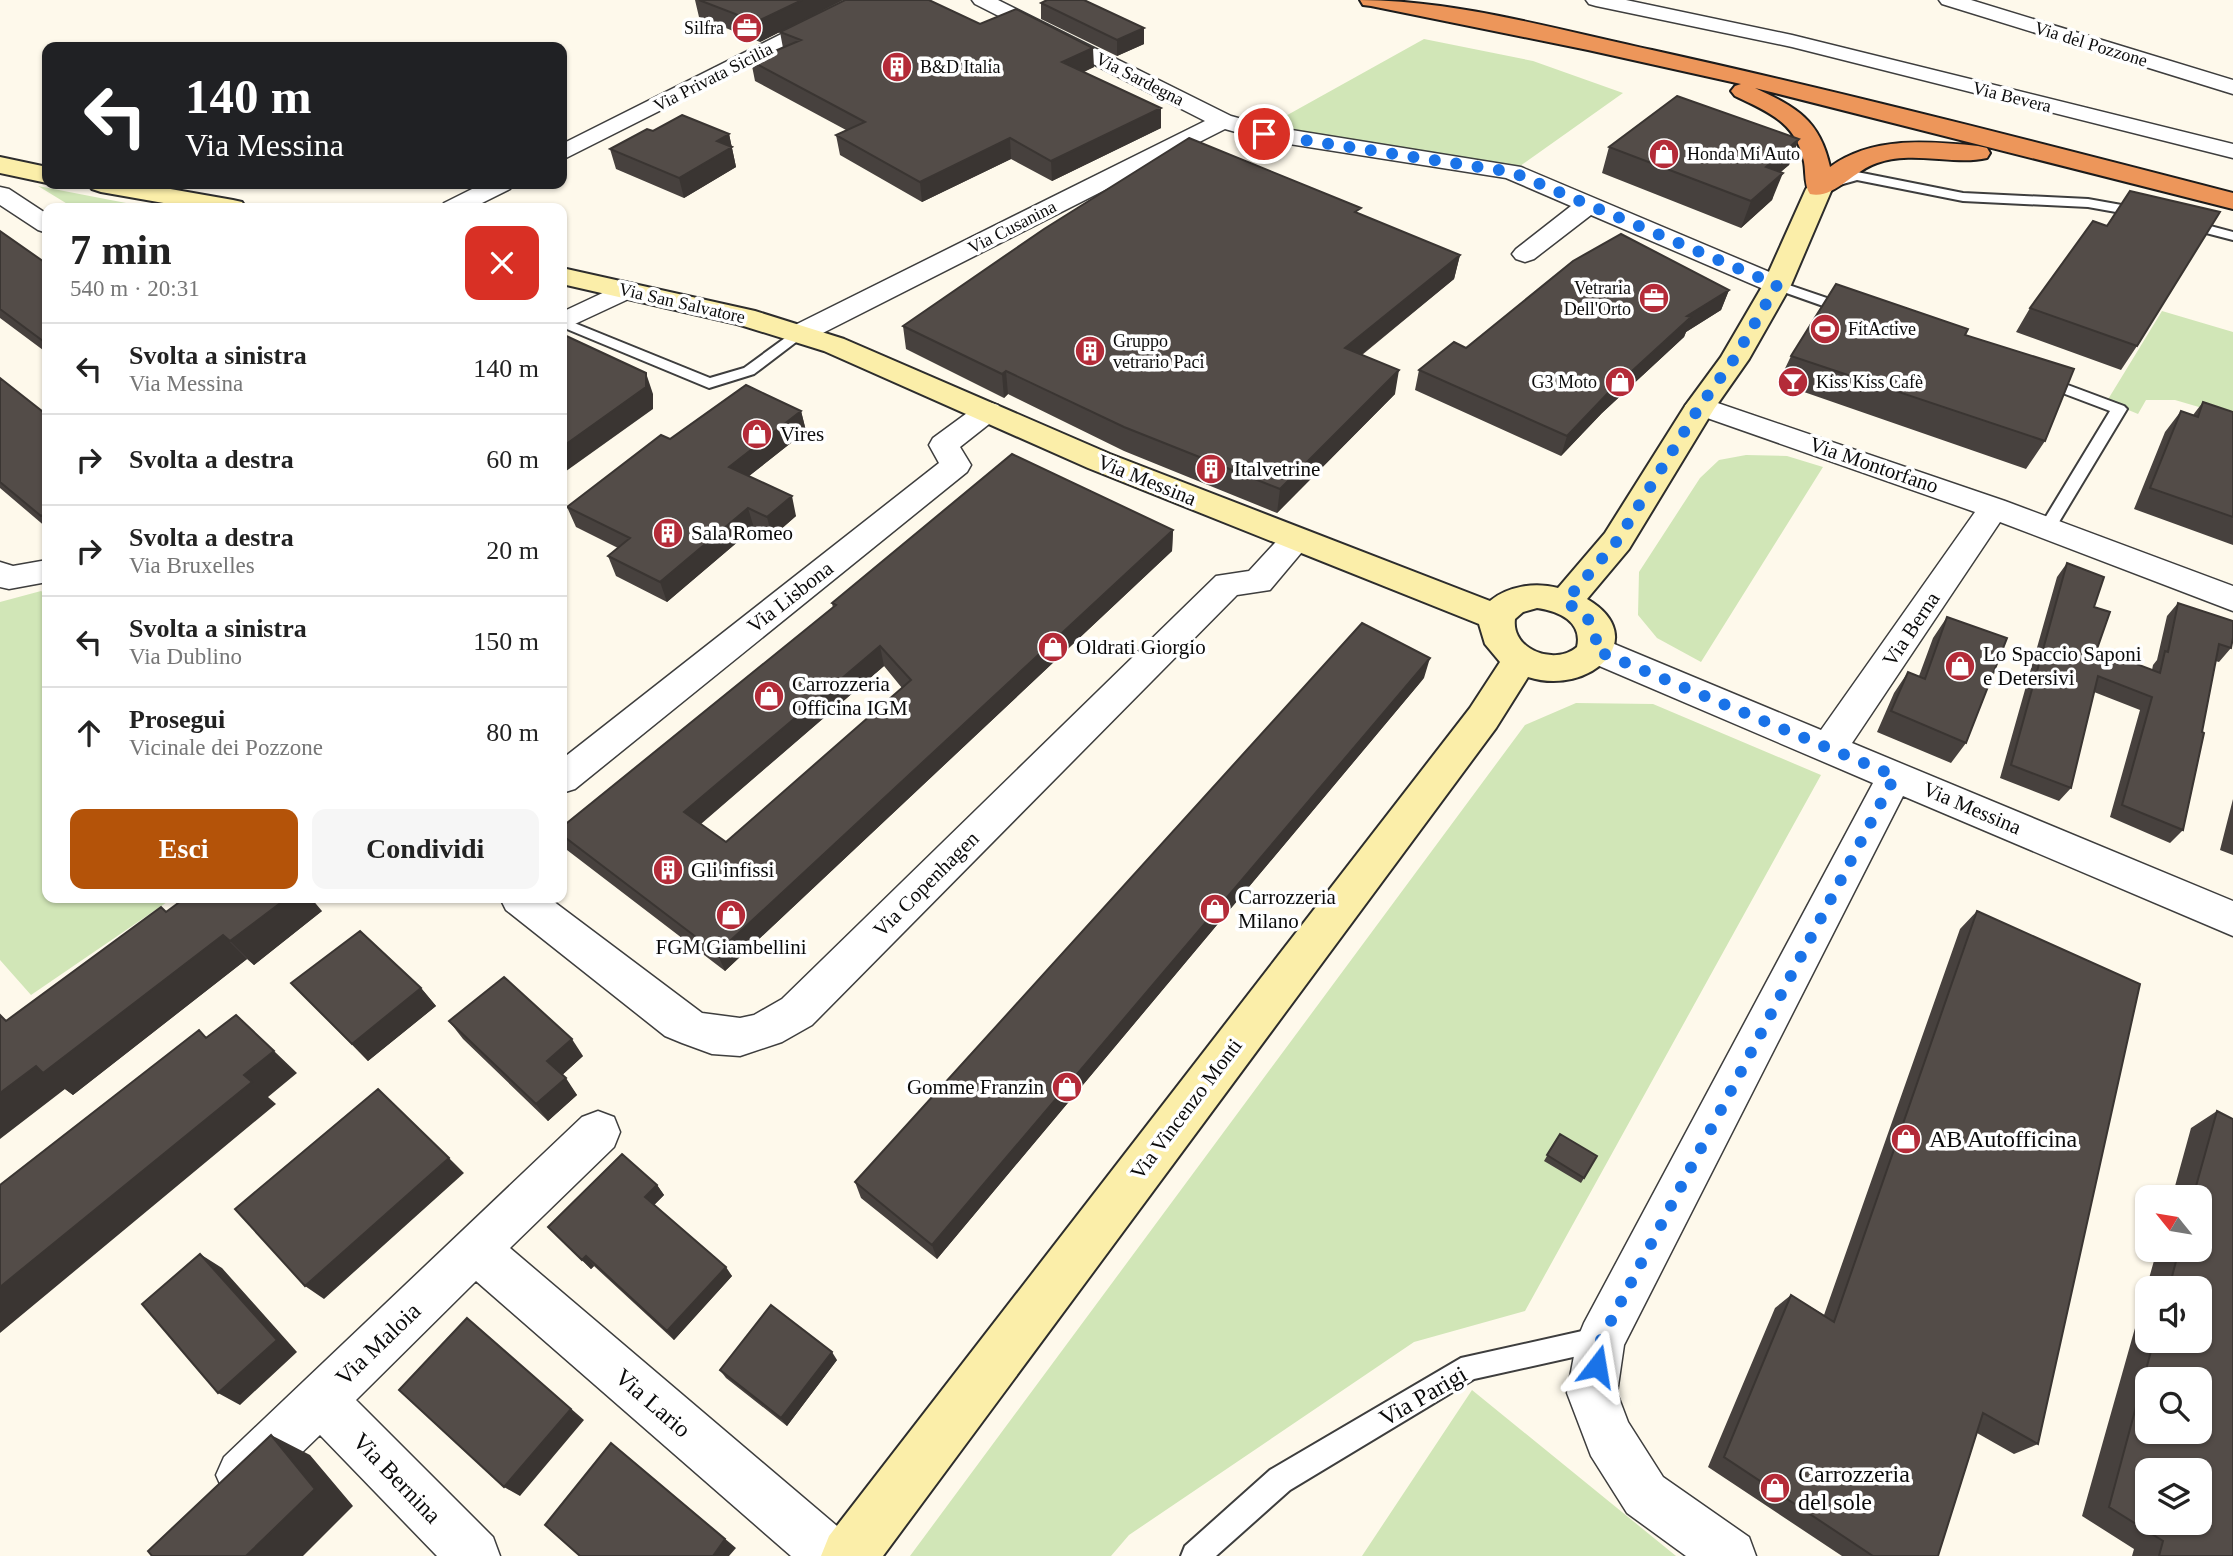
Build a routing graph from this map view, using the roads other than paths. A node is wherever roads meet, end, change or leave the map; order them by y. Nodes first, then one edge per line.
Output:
1 (864, 0) edge
2 (982, 0) edge
3 (1371, 0) edge
4 (1477, 0) edge
5 (1596, 0) edge
6 (1949, 0) edge
7 (1585, 41) junction
8 (2233, 87) edge
9 (1223, 121) junction
10 (567, 150) edge
11 (2233, 151) edge
12 (0, 165) edge
13 (38, 173) edge
14 (2233, 178) edge
15 (0, 187) edge
16 (129, 189) edge
17 (491, 189) edge
18 (1819, 189) junction
19 (0, 194) edge
20 (2233, 201) edge
21 (206, 203) edge
22 (463, 203) edge
23 (1590, 204) junction
24 (2233, 212) edge
25 (42, 222) edge
26 (2233, 236) edge
27 (1525, 254) dead end
28 (567, 277) edge
29 (1777, 285) junction
30 (626, 290) junction
31 (1866, 317) edge
32 (567, 320) edge
33 (567, 324) edge
34 (801, 333) junction
35 (2031, 377) edge
36 (1700, 406) junction
37 (988, 411) junction
38 (1994, 508) junction
39 (2047, 528) junction
40 (1296, 540) junction
41 (42, 572) edge
42 (0, 573) edge
43 (2233, 598) edge
44 (1565, 602) junction
45 (1496, 617) junction
46 (1595, 650) junction
47 (1520, 661) junction
48 (1828, 749) junction
49 (567, 775) edge
50 (1895, 776) junction
51 (526, 903) edge
52 (2233, 919) edge
53 (598, 1132) dead end
54 (476, 1250) junction
55 (1601, 1340) junction
56 (320, 1399) junction
57 (215, 1501) edge
58 (474, 1556) edge
59 (831, 1556) edge
60 (849, 1556) edge
61 (1195, 1556) edge
62 (1730, 1556) edge

1 - 10 street, Via Privata Sicilia
2 - 9 street, Via Sardegna
3 - 7 highway
4 - 14 highway
5 - 11 street, Via Bevera
6 - 8 street, Via del Pozzone
7 - 18 highway
7 - 20 highway
9 - 23 street, Via Sardegna
9 - 34 street, Via Cusanina
12 - 13 street
13 - 15 street
16 - 21 street
17 - 22 street
18 - 24 highway
18 - 26 lane
18 - 29 street
19 - 25 street
23 - 27 street
23 - 29 street, Via Sardegna
28 - 30 street, Via San Salvatore
29 - 31 lane
29 - 36 street
30 - 32 street
30 - 34 street, Via San Salvatore
33 - 34 lane
34 - 37 street, Via Messina
35 - 39 lane
36 - 38 street, Via Montorfano
36 - 44 street
37 - 40 street, Via Messina
37 - 49 street, Via Lisbona
38 - 39 street, Via Montorfano
38 - 48 street, Via Berna
39 - 43 street, Via Montorfano
40 - 45 street, Via Messina
40 - 51 street, Via Copenhagen
41 - 42 street
44 - 45 street
44 - 46 street
45 - 47 street
46 - 47 street
46 - 48 street, Via Messina
47 - 60 street, Via Vincenzo Monti
48 - 50 street, Via Messina
50 - 52 street, Via Messina
50 - 55 street
53 - 54 street, Via Maloia
54 - 56 street, Via Maloia
54 - 59 street, Via Lario
55 - 61 lane, Via Parigi
55 - 62 street
56 - 57 street, Via Maloia
56 - 58 street, Via Bernina

